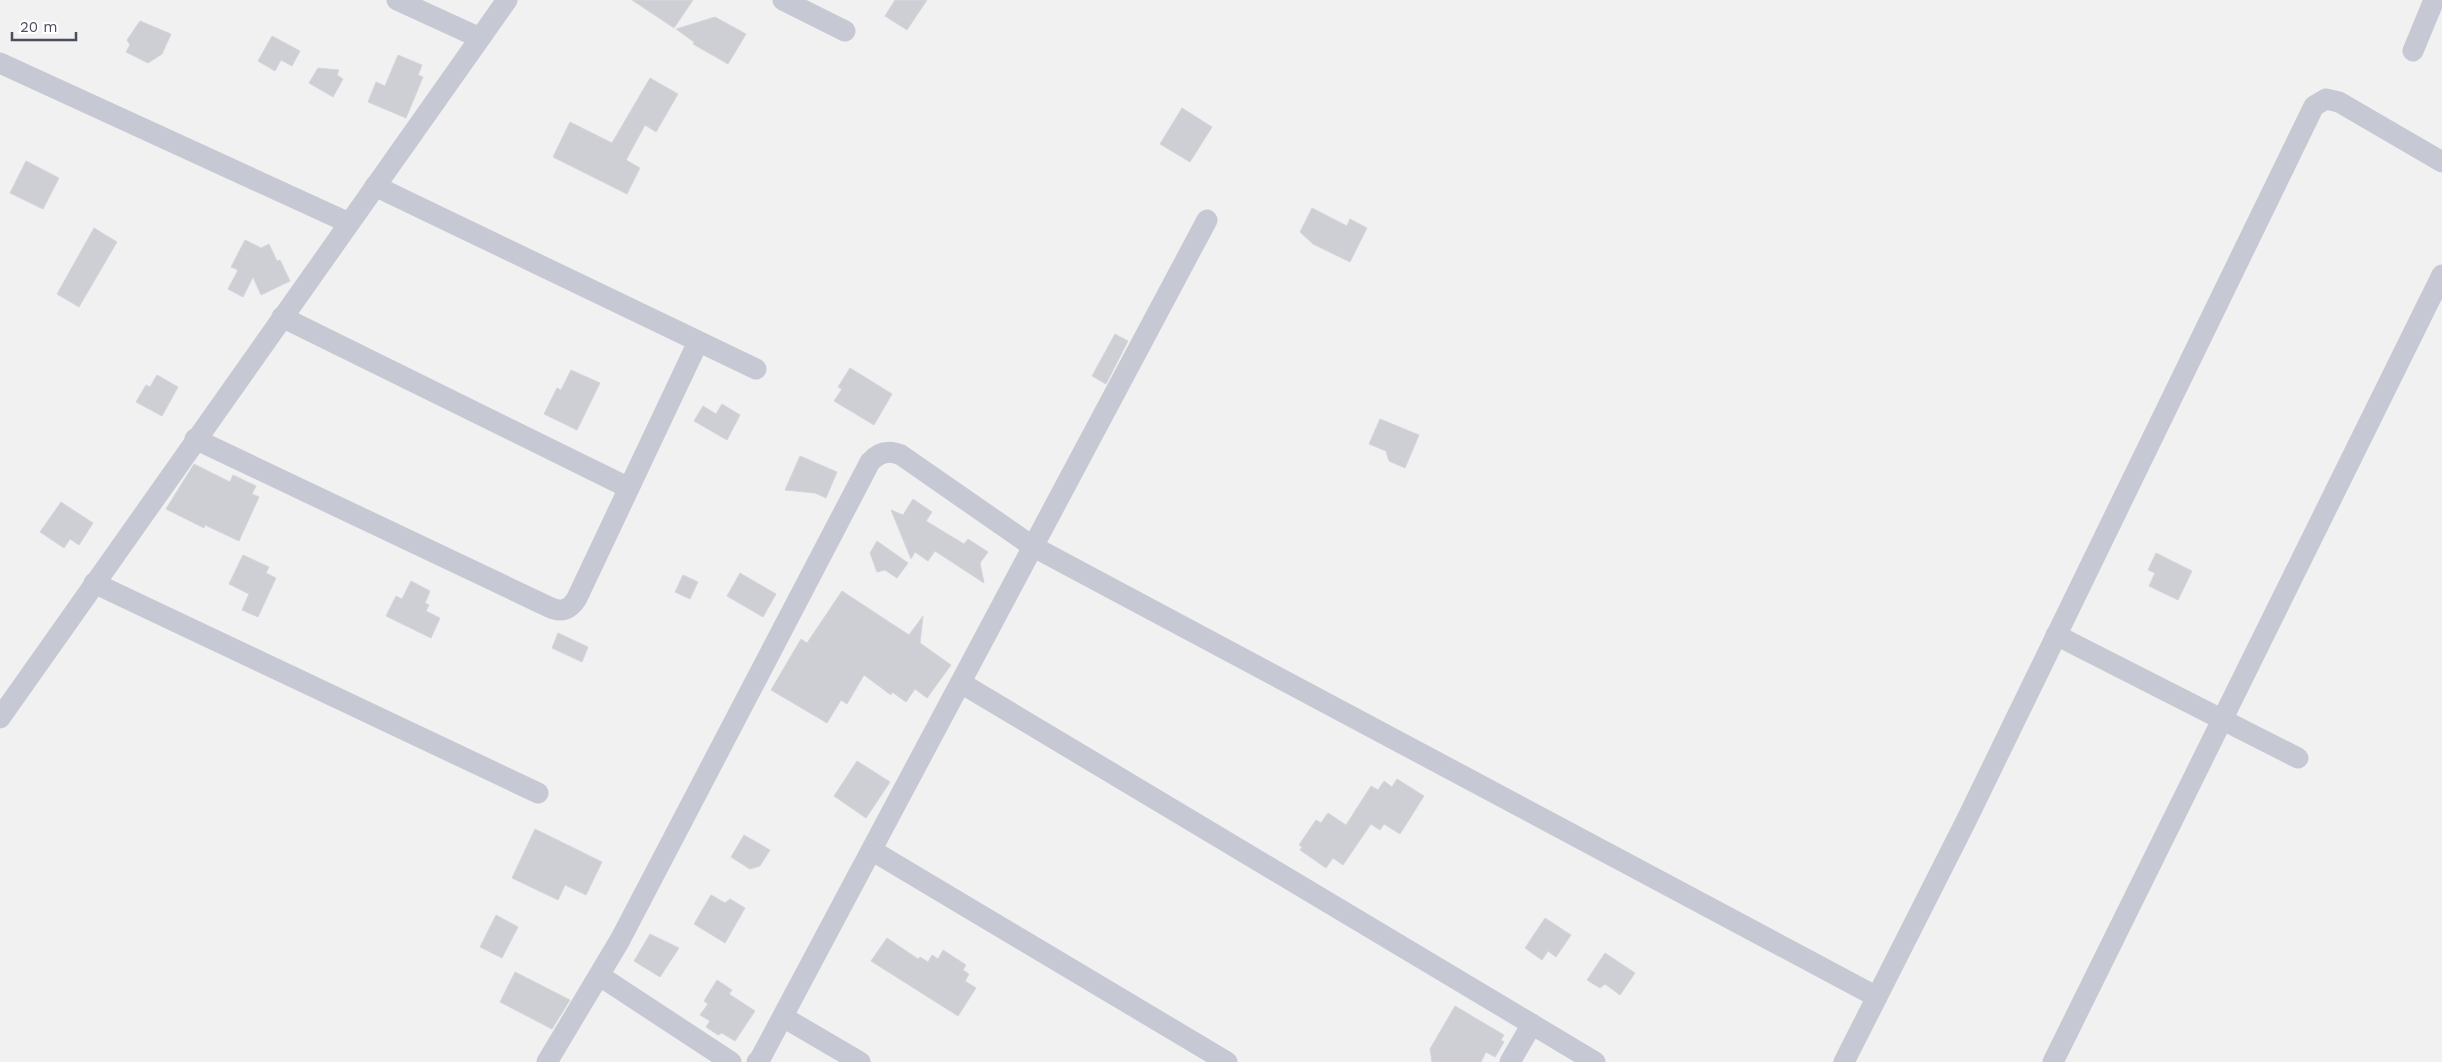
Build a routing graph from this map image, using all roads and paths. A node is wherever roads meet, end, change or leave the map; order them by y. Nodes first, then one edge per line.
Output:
1 (397, 0) edge
2 (507, 0) edge
3 (782, 0) edge
4 (2434, 0) edge
5 (845, 31) dead end
6 (480, 38) junction
7 (2413, 51) dead end
8 (0, 63) edge
9 (2442, 162) edge
10 (375, 186) junction
11 (1207, 220) dead end
12 (349, 223) junction
13 (2442, 275) edge
14 (282, 317) junction
15 (698, 342) junction
16 (756, 369) dead end
17 (196, 439) junction
18 (629, 488) junction
19 (1032, 546) junction
20 (94, 583) junction
21 (2056, 635) junction
22 (961, 682) junction
23 (0, 718) edge
24 (2223, 720) junction
25 (2298, 758) dead end
26 (538, 793) dead end
27 (873, 851) junction
28 (600, 976) junction
29 (1877, 997) junction
30 (783, 1017) junction
31 (1532, 1024) junction
32 (547, 1062) edge
33 (731, 1062) edge
34 (757, 1062) edge
35 (860, 1062) edge
36 (1227, 1062) edge
37 (1510, 1062) edge
38 (1595, 1062) edge
39 (1844, 1062) edge
40 (2053, 1062) edge

1 - 6 street
2 - 6 street
3 - 5 street
4 - 7 street
6 - 10 street
8 - 12 street
9 - 21 street
10 - 12 street
10 - 15 street
11 - 19 street
12 - 14 street
13 - 24 street
14 - 17 street
14 - 18 street
15 - 16 street
15 - 18 street
17 - 18 street
17 - 20 street
19 - 22 street
19 - 28 street
19 - 29 street
20 - 23 street
20 - 26 street
21 - 24 street
21 - 29 street
22 - 27 street
22 - 31 street
24 - 25 street
24 - 40 street
27 - 30 street
27 - 36 street
28 - 32 street
28 - 33 street
29 - 39 street
30 - 34 street
30 - 35 street
31 - 37 street
31 - 38 street

